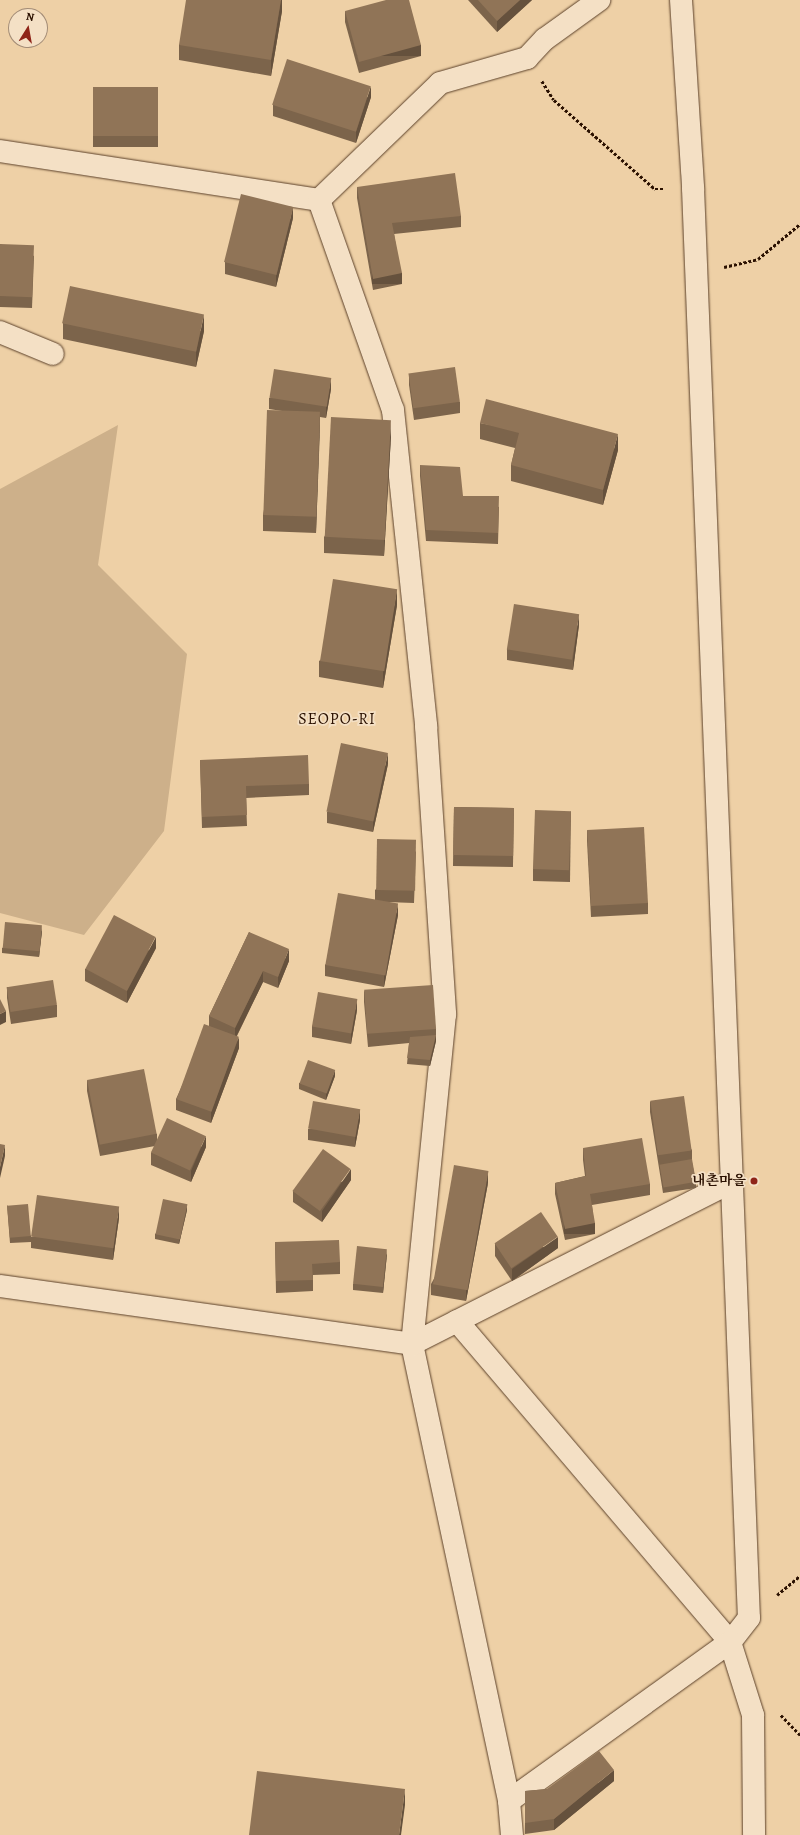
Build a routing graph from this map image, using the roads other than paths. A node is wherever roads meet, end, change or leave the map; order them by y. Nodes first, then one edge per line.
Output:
1 (599, 0) edge
2 (681, 0) edge
3 (0, 151) edge
4 (319, 200) junction
5 (0, 332) edge
6 (53, 354) dead end
7 (730, 1183) junction
8 (0, 1286) edge
9 (457, 1321) junction
10 (412, 1344) junction
11 (730, 1642) junction
12 (509, 1801) junction
13 (512, 1835) edge
14 (754, 1835) edge

1 - 4 street
2 - 7 street
3 - 4 street
4 - 10 street
5 - 6 street
7 - 9 street
7 - 11 street
8 - 10 street
9 - 10 street
9 - 11 street
10 - 12 street
11 - 12 street
11 - 14 street
12 - 13 street

